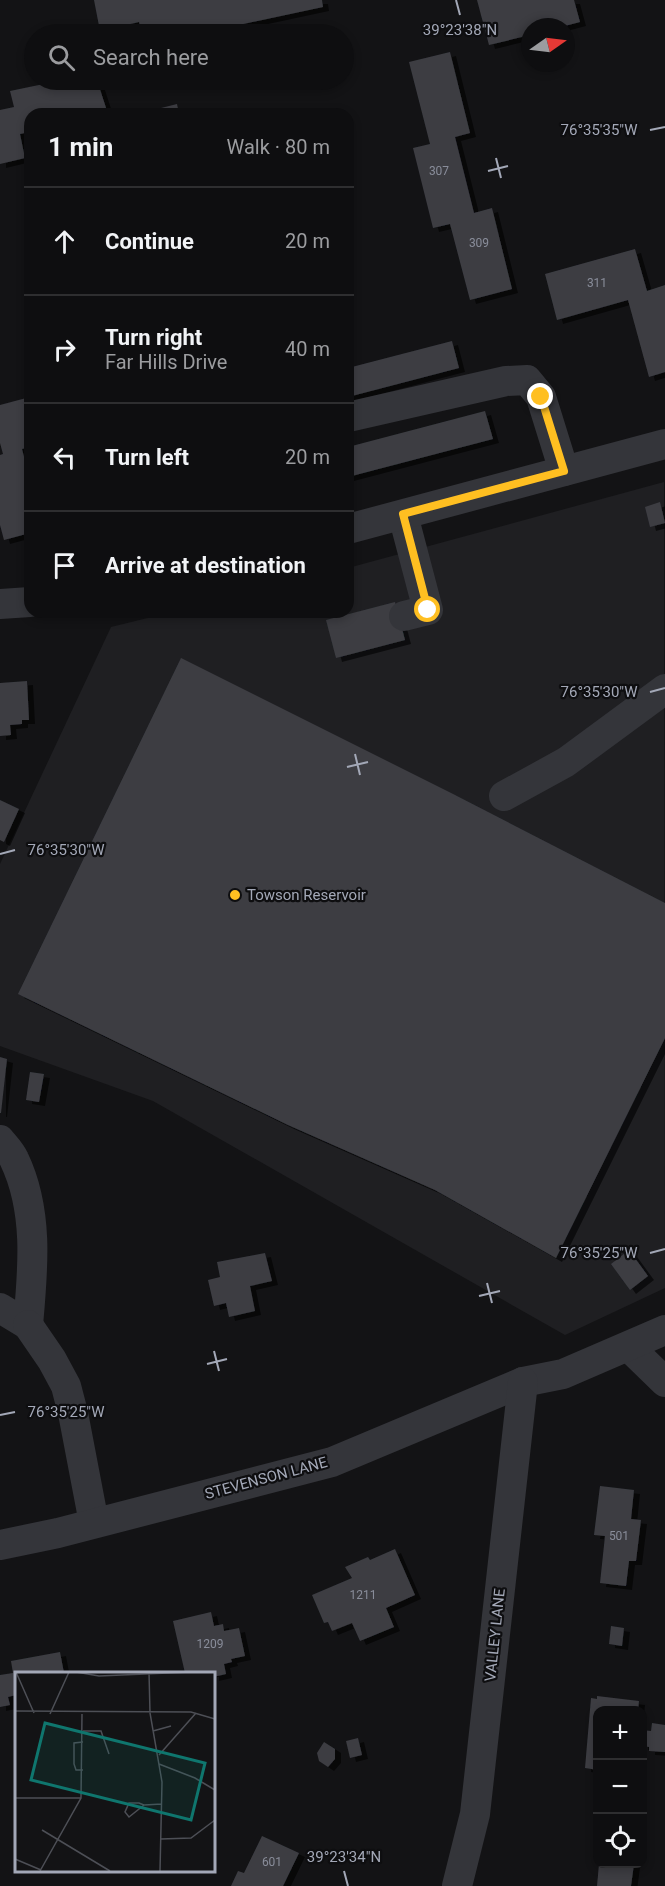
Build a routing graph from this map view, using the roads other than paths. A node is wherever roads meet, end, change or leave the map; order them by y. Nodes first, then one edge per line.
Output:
1 (354, 416) edge
2 (665, 444) edge
3 (564, 471) junction
4 (403, 514) junction
5 (354, 527) edge
6 (24, 602) edge
7 (0, 604) edge
8 (404, 616) dead end
9 (665, 689) edge
10 (504, 796) dead end
11 (0, 1140) edge
12 (0, 1308) edge
13 (665, 1310) edge
14 (28, 1325) junction
15 (665, 1330) edge
16 (629, 1347) junction
17 (523, 1382) junction
18 (665, 1382) edge
19 (94, 1523) junction
20 (0, 1545) edge
21 (457, 1886) edge

1 - 3 street
2 - 3 street
3 - 4 street
4 - 5 street
4 - 8 street
6 - 7 street
9 - 10 street
11 - 14 street
12 - 14 street
13 - 17 street, STEVENSON LANE
14 - 19 street
15 - 16 street, STEVENSON LANE
16 - 17 street, STEVENSON LANE
16 - 18 street
17 - 19 street, STEVENSON LANE
17 - 21 street, VALLEY LANE
19 - 20 street, STEVENSON LANE

